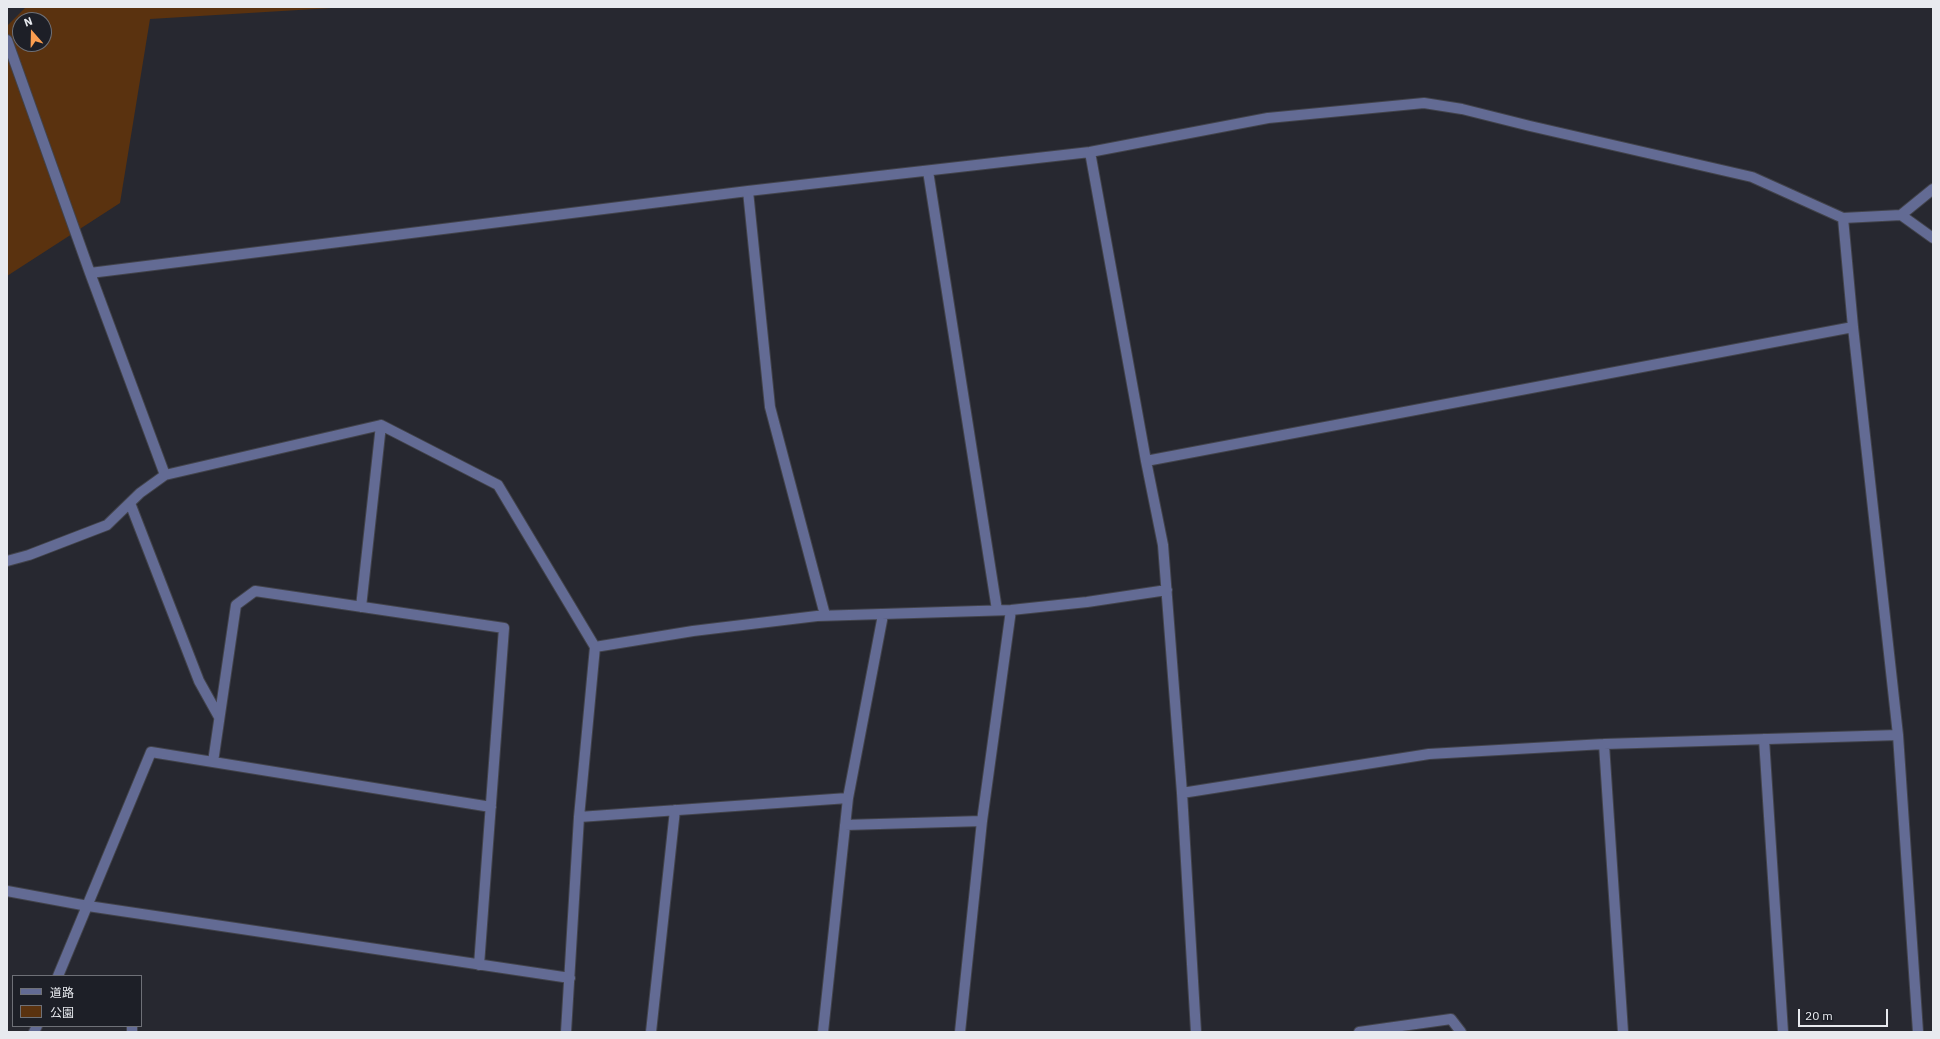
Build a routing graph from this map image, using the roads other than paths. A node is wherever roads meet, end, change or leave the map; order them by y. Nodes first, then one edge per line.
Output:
1 (7, 40) edge
2 (1090, 152) junction
3 (928, 171) junction
4 (1933, 189) edge
5 (748, 191) junction
6 (1901, 216) junction
7 (1843, 218) junction
8 (1933, 238) edge
9 (90, 273) junction
10 (1853, 327) junction
11 (381, 425) junction
12 (1146, 461) junction
13 (164, 475) junction
14 (130, 503) junction
15 (7, 560) edge
16 (1167, 590) junction
17 (360, 607) junction
18 (997, 610) junction
19 (1011, 610) junction
20 (825, 615) junction
21 (883, 615) junction
22 (595, 647) junction
23 (219, 717) junction
24 (1898, 735) junction
25 (1764, 739) junction
26 (1604, 744) junction
27 (213, 762) junction
28 (1182, 793) junction
29 (848, 798) junction
30 (490, 807) junction
31 (675, 810) junction
32 (579, 817) junction
33 (982, 821) junction
34 (846, 826) junction
35 (7, 891) edge
36 (88, 906) junction
37 (478, 965) junction
38 (58, 975) edge
39 (570, 978) junction
40 (566, 1032) edge
41 (651, 1032) edge
42 (822, 1032) edge
43 (960, 1032) edge
44 (1196, 1032) edge
45 (1359, 1032) edge
46 (1461, 1032) edge
47 (1623, 1032) edge
48 (1783, 1032) edge
49 (1918, 1032) edge

1 - 9 street
2 - 3 street
2 - 7 street
2 - 12 street
3 - 5 street
3 - 18 street
4 - 6 street
5 - 9 street
5 - 20 street
6 - 7 street
6 - 8 street
7 - 10 street
9 - 13 street
10 - 12 street
10 - 24 street
11 - 13 street
11 - 17 street
11 - 22 street
12 - 16 street
13 - 14 street
14 - 15 street
14 - 23 street
16 - 19 street
16 - 28 street
17 - 23 street
17 - 30 street
18 - 19 street
18 - 21 street
19 - 33 street
20 - 21 street
20 - 22 street
21 - 29 street
22 - 32 street
23 - 27 street
24 - 25 street
24 - 49 street
25 - 26 street
25 - 48 street
26 - 28 street
26 - 47 street
27 - 30 street
27 - 36 street
28 - 44 street
29 - 31 street
29 - 34 street
30 - 37 street
31 - 32 street
31 - 41 street
32 - 39 street
33 - 34 street
33 - 43 street
34 - 42 street
35 - 36 street
36 - 37 street
36 - 38 street
37 - 39 street
39 - 40 street
45 - 46 street

